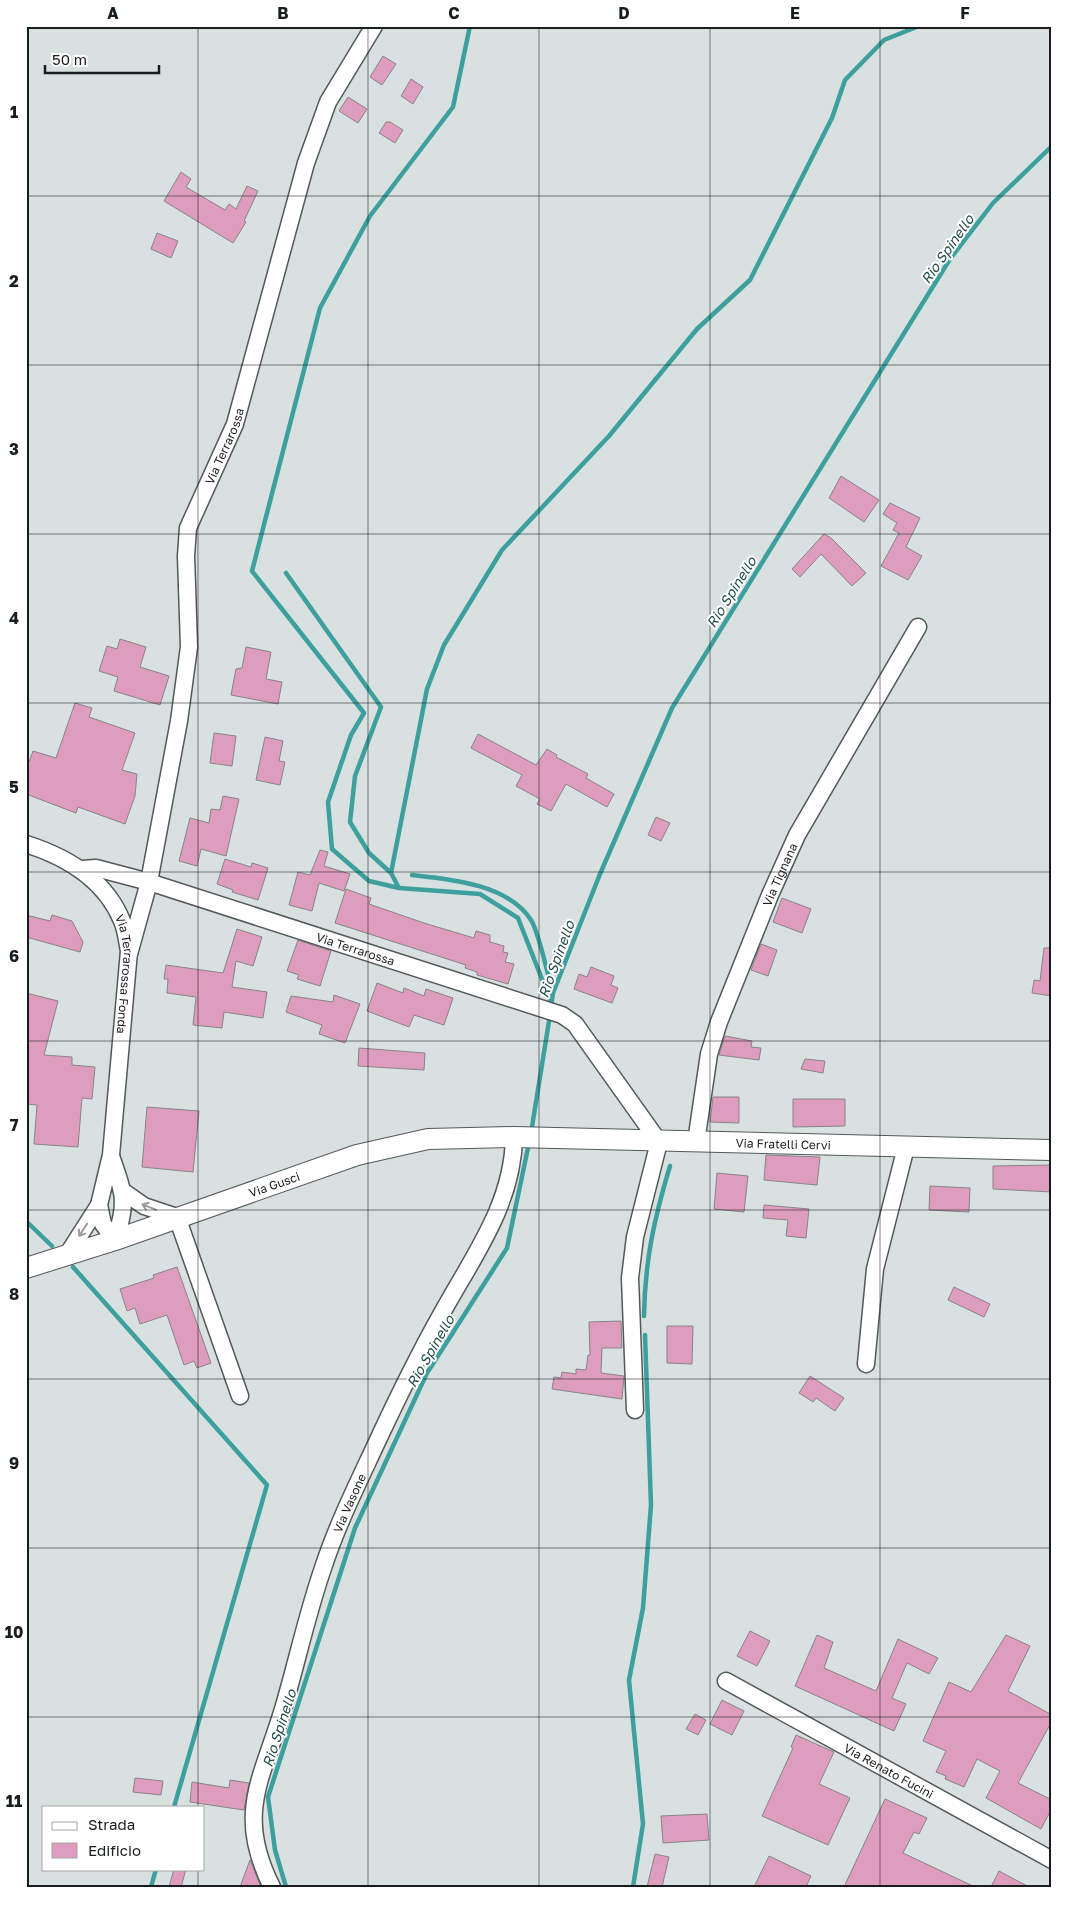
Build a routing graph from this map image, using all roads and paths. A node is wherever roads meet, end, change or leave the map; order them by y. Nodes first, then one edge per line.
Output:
1 (374, 26) edge
2 (918, 627) dead end
3 (26, 844) edge
4 (82, 869) junction
5 (149, 882) junction
6 (129, 954) junction
7 (522, 1138) junction
8 (659, 1142) junction
9 (696, 1142) junction
10 (906, 1147) junction
11 (1052, 1150) edge
12 (110, 1155) junction
13 (124, 1192) junction
14 (99, 1205) junction
15 (177, 1217) junction
16 (115, 1240) junction
17 (67, 1255) junction
18 (26, 1268) edge
19 (866, 1364) dead end
20 (240, 1396) dead end
21 (636, 1410) dead end
22 (726, 1680) dead end
23 (1052, 1860) edge
24 (272, 1887) edge

1 - 5 street, Via Terrarossa
2 - 9 street, Via Tignana
3 - 4 street, Via Terrarossa Fonda
4 - 5 street, Via Terrarossa
4 - 6 street, Via Terrarossa Fonda
5 - 6 street, Via Terrarossa
5 - 8 street, Via Terrarossa
6 - 12 street, Via Terrarossa Fonda
7 - 8 street, Via Fratelli Cervi
7 - 15 street, Via Gusci
7 - 24 street, Via Vasone
8 - 9 street, Via Fratelli Cervi
8 - 21 street
9 - 10 street, Via Fratelli Cervi
10 - 11 street, Via Fratelli Cervi
10 - 19 street
12 - 13 street
12 - 14 street, Via Terrarossa Fonda
15 -> 13 street
13 - 16 street
14 - 16 street
14 -> 17 street
15 - 16 street, Via Gusci
15 - 20 street
16 - 17 street, Via Gusci
17 - 18 street, Via Gusci
22 - 23 street, Via Renato Fucini

